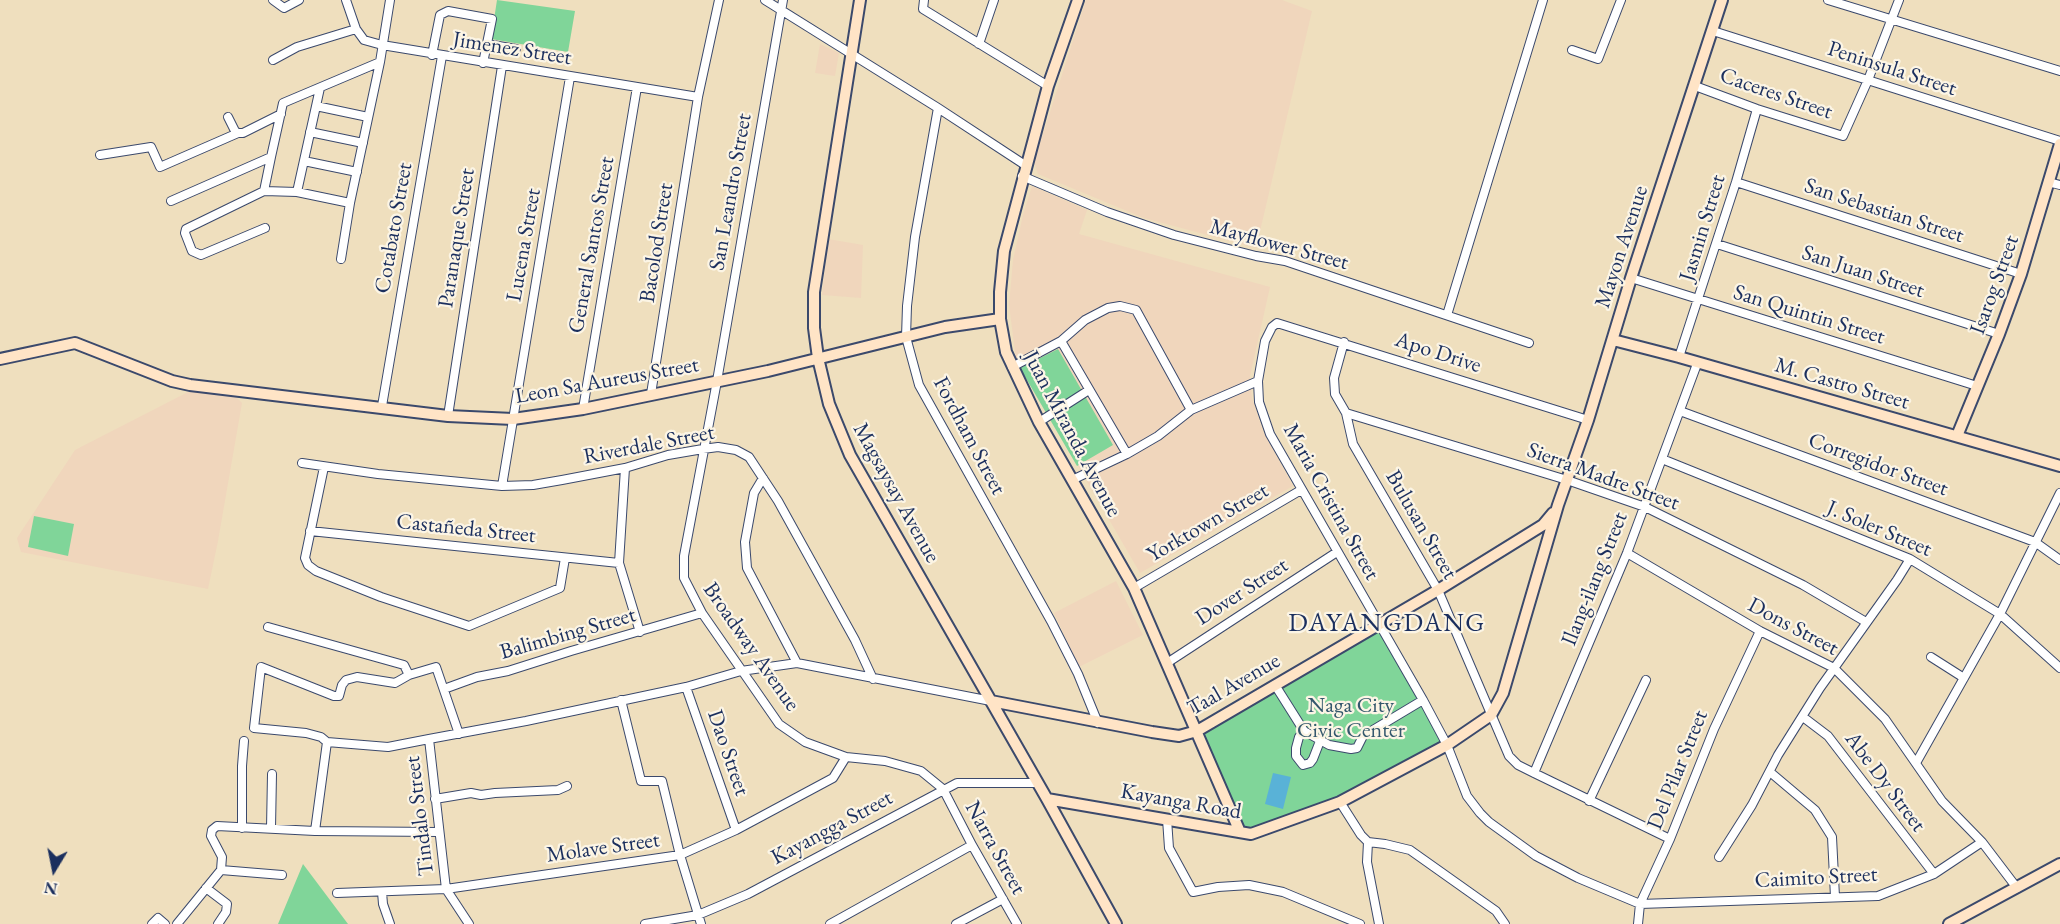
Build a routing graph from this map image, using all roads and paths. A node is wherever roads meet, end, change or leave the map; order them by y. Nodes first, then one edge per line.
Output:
1 (273, 0) edge
2 (299, 0) edge
3 (346, 0) edge
4 (390, 0) edge
5 (719, 0) edge
6 (765, 0) edge
7 (783, 0) edge
8 (860, 0) edge
9 (924, 0) edge
10 (994, 0) edge
11 (1078, 0) edge
12 (1543, 0) edge
13 (1621, 0) edge
14 (1722, 0) edge
15 (1828, 0) edge
16 (1899, 0) edge
17 (782, 10) junction
18 (1893, 20) junction
19 (356, 29) junction
20 (1713, 31) junction
21 (487, 44) junction
22 (979, 44) junction
23 (382, 45) junction
24 (516, 49) dead end
25 (1572, 51) dead end
26 (851, 53) junction
27 (432, 55) junction
28 (442, 56) junction
29 (273, 60) dead end
30 (380, 62) junction
31 (483, 63) junction
32 (502, 66) junction
33 (2060, 71) edge
34 (570, 77) junction
35 (1868, 80) junction
36 (1048, 86) junction
37 (1695, 86) junction
38 (637, 87) junction
39 (320, 88) junction
40 (698, 97) junction
41 (316, 106) junction
42 (938, 108) junction
43 (1757, 109) junction
44 (281, 114) junction
45 (228, 117) dead end
46 (368, 117) junction
47 (310, 132) junction
48 (238, 133) junction
49 (363, 143) junction
50 (2060, 143) edge
51 (100, 155) dead end
52 (271, 157) junction
53 (304, 161) junction
54 (1024, 171) junction
55 (357, 172) junction
56 (1736, 182) junction
57 (2048, 182) junction
58 (2060, 185) edge
59 (264, 191) junction
60 (297, 192) junction
61 (171, 201) dead end
62 (350, 204) junction
63 (265, 228) dead end
64 (1717, 244) junction
65 (341, 259) dead end
66 (2020, 274) junction
67 (1631, 279) junction
68 (1700, 299) junction
69 (1447, 315) junction
70 (1000, 319) junction
71 (1277, 323) joint
72 (1999, 334) junction
73 (906, 338) junction
74 (1613, 340) junction
75 (1061, 341) junction
76 (1344, 342) junction
77 (1529, 343) dead end
78 (1679, 357) junction
79 (818, 358) junction
80 (0, 359) edge
81 (1697, 364) junction
82 (1012, 367) junction
83 (717, 381) junction
84 (1258, 381) junction
85 (1977, 386) junction
86 (1089, 390) junction
87 (651, 394) junction
88 (382, 406) junction
89 (583, 410) junction
90 (1191, 410) junction
91 (1680, 411) junction
92 (1346, 412) junction
93 (448, 416) junction
94 (513, 419) junction
95 (1588, 420) junction
96 (1039, 422) junction
97 (1957, 436) junction
98 (703, 449) junction
99 (1126, 454) junction
100 (1662, 459) junction
101 (302, 464) dead end
102 (2060, 466) edge
103 (324, 467) junction
104 (625, 468) junction
105 (763, 478) junction
106 (1072, 480) junction
107 (1567, 480) junction
108 (502, 486) junction
109 (1301, 490) junction
110 (2060, 494) edge
111 (1558, 505) junction
112 (1645, 507) junction
113 (310, 531) junction
114 (2035, 542) junction
115 (1337, 552) junction
116 (1627, 553) junction
117 (565, 558) junction
118 (1910, 559) junction
119 (2060, 560) edge
120 (619, 563) junction
121 (1134, 588) junction
122 (1438, 590) junction
123 (702, 613) junction
124 (2000, 614) junction
125 (1866, 622) junction
126 (1379, 624) junction
127 (268, 627) dead end
128 (1760, 631) junction
129 (640, 632) junction
130 (1931, 657) dead end
131 (796, 663) junction
132 (1167, 663) junction
133 (1834, 668) junction
134 (2060, 668) edge
135 (741, 671) junction
136 (409, 675) junction
137 (1964, 678) junction
138 (873, 679) junction
139 (1646, 680) dead end
140 (1275, 685) junction
141 (686, 687) junction
142 (444, 689) junction
143 (621, 700) junction
144 (1423, 700) junction
145 (991, 701) junction
146 (1491, 715) junction
147 (1803, 717) junction
148 (1098, 723) junction
149 (1197, 731) junction
150 (1304, 731) junction
151 (459, 734) junction
152 (429, 739) junction
153 (244, 741) dead end
154 (1320, 741) junction
155 (327, 742) junction
156 (1447, 745) junction
157 (846, 757) junction
158 (1916, 763) junction
159 (1770, 772) junction
160 (1534, 773) junction
161 (272, 774) dead end
162 (1038, 783) junction
163 (567, 786) dead end
164 (943, 789) junction
165 (435, 798) junction
166 (1047, 799) junction
167 (1340, 801) junction
168 (1589, 801) junction
169 (1230, 813) junction
170 (1167, 819) junction
171 (1215, 827) junction
172 (242, 828) junction
173 (271, 828) junction
174 (736, 830) junction
175 (315, 831) junction
176 (439, 832) junction
177 (1240, 832) junction
178 (1670, 839) junction
179 (1368, 842) junction
180 (1982, 842) junction
181 (972, 845) junction
182 (680, 855) junction
183 (1719, 856) dead end
184 (2060, 864) edge
185 (221, 870) junction
186 (1934, 874) junction
187 (282, 875) dead end
188 (206, 888) junction
189 (2018, 888) junction
190 (446, 889) junction
191 (382, 892) junction
192 (337, 893) dead end
193 (1835, 897) junction
194 (1003, 899) junction
195 (1640, 904) junction
196 (698, 915) junction
197 (152, 924) edge
198 (165, 924) edge
199 (177, 924) edge
200 (218, 924) edge
201 (390, 924) edge
202 (469, 924) edge
203 (645, 924) edge
204 (701, 924) edge
205 (830, 924) edge
206 (956, 924) edge
207 (1017, 924) edge
208 (1116, 924) edge
209 (1360, 924) edge
210 (1379, 924) edge
211 (1505, 924) edge
212 (1638, 924) edge
213 (1949, 924) edge

1 - 2 street
3 - 19 street
4 - 23 street
5 - 40 street, Bacolod Street
6 - 17 street, Mayflower Street
7 - 17 street
8 - 26 street, Magsaysay Avenue
9 - 22 street
10 - 22 street
11 - 36 street, Juan Miranda Avenue
12 - 69 street
13 - 25 street
14 - 20 street, Mayon Avenue
15 - 18 street
16 - 18 street, Caceres Street
17 - 26 street, Mayflower Street
17 - 83 street, San Leandro Street
18 - 33 street
18 - 35 street, Caceres Street
19 - 23 street, Jimenez Street
19 - 29 street
20 - 35 street, Peninsula Street
20 - 37 street, Mayon Avenue
21 - 24 street
21 - 27 street
21 - 31 street
22 - 36 street
23 - 27 street, Jimenez Street
23 - 30 street
26 - 42 street, Mayflower Street
26 - 79 street, Magsaysay Avenue
27 - 28 street, Jimenez Street
28 - 31 street, Jimenez Street
28 - 88 street, Cotabato Street
30 - 39 street
30 - 46 street
31 - 32 street, Jimenez Street
32 - 34 street, Jimenez Street
32 - 93 street, Paranaque Street
34 - 38 street, Jimenez Street
34 - 94 street, Lucena Street
35 - 43 street, Caceres Street
35 - 50 street, Peninsula Street
36 - 54 street, Juan Miranda Avenue
37 - 43 street, Caceres Street
37 - 67 street, Mayon Avenue
38 - 40 street, Jimenez Street
38 - 89 street, General Santos Street
39 - 41 street
39 - 44 street
40 - 87 street, Bacolod Street
41 - 46 street
41 - 47 street
42 - 54 street, Mayflower Street
42 - 73 street, Fordham Street
43 - 56 street, Jasmin Street
44 - 48 street
44 - 52 street
45 - 48 street
46 - 49 street
47 - 49 street
47 - 53 street
48 - 51 street
49 - 55 street
50 - 57 street, Isarog Street
52 - 59 street
52 - 61 street
53 - 55 street
53 - 60 street
54 - 69 street, Mayflower Street
54 - 70 street, Juan Miranda Avenue
55 - 62 street
56 - 64 street, Jasmin Street
56 - 66 street, San Sebastian Street
57 - 58 street
57 - 66 street, Isarog Street
59 - 60 street
59 - 63 street
60 - 62 street
62 - 65 street
64 - 68 street, Jasmin Street
64 - 72 street, San Juan Street
66 - 72 street, Isarog Street
67 - 68 street, San Quintin Street
67 - 74 street, Mayon Avenue
68 - 78 street, Jasmin Street
68 - 85 street, San Quintin Street
69 - 77 street, Mayflower Street
70 - 73 street, Leon Sa Aureus Street
70 - 82 street, Juan Miranda Avenue
71 - 76 street, Apo Drive
71 - 84 street, Maria Cristina Street
72 - 85 street, Isarog Street
73 - 79 street, Leon Sa Aureus Street
73 - 148 street, Fordham Street
74 - 78 street, M. Castro Street
74 - 95 street, Mayon Avenue
75 - 82 street
75 - 86 street
75 - 90 street
76 - 92 street, Bulusan Street
76 - 95 street, Apo Drive
78 - 81 street, M. Castro Street
79 - 83 street, Leon Sa Aureus Street
79 - 145 street, Magsaysay Avenue
80 - 88 street, Leon Sa Aureus Street
81 - 91 street, Ilang-ilang Street
81 - 97 street, M. Castro Street
82 - 96 street, Juan Miranda Avenue
83 - 87 street, Leon Sa Aureus Street
83 - 98 street, Broadway Avenue
84 - 90 street
84 - 109 street, Maria Cristina Street
85 - 97 street, Isarog Street
86 - 96 street
86 - 99 street
87 - 89 street, Leon Sa Aureus Street
88 - 93 street, Leon Sa Aureus Street
89 - 94 street, Leon Sa Aureus Street
90 - 99 street
91 - 100 street, Ilang-ilang Street
91 - 114 street, Corregidor Street
92 - 107 street, Sierra Madre Street
92 - 122 street, Bulusan Street
93 - 94 street, Leon Sa Aureus Street
94 - 108 street, Lucena Street
95 - 107 street, Mayon Avenue
96 - 106 street, Juan Miranda Avenue
97 - 102 street, M. Castro Street
98 - 104 street, Riverdale Street
98 - 105 street, Riverdale Street
98 - 123 street, Broadway Avenue
99 - 106 street
100 - 112 street, Ilang-ilang Street
100 - 118 street, J. Soler Street
101 - 103 street, Riverdale Street
103 - 108 street, Riverdale Street
103 - 113 street
104 - 108 street, Riverdale Street
104 - 120 street
105 - 131 street
105 - 138 street, Riverdale Street
106 - 121 street, Juan Miranda Avenue
107 - 111 street, Mayon Avenue
107 - 112 street, Sierra Madre Street
109 - 115 street, Maria Cristina Street
109 - 121 street, Yorktown Street
110 - 114 street
111 - 122 street, Taal Avenue
111 - 146 street, Mayon Avenue
112 - 116 street, Ilang-ilang Street
112 - 125 street, Sierra Madre Street
113 - 117 street, Castañeda Street
113 - 117 street
114 - 119 street, Corregidor Street
114 - 124 street
115 - 126 street, Maria Cristina Street
115 - 132 street, Dover Street
116 - 128 street, Dons Street
116 - 160 street, Ilang-ilang Street
117 - 120 street, Castañeda Street
118 - 124 street, J. Soler Street
118 - 125 street
120 - 129 street
121 - 132 street, Juan Miranda Avenue
122 - 126 street, Taal Avenue
122 - 146 street, Bulusan Street
123 - 129 street, Balimbing Street
123 - 135 street, Broadway Avenue
124 - 134 street, J. Soler Street
124 - 137 street
125 - 133 street
126 - 140 street, Taal Avenue
126 - 144 street, Maria Cristina Street
127 - 136 street
128 - 133 street, Dons Street
128 - 178 street, Del Pilar Street
129 - 142 street, Balimbing Street
130 - 137 street
131 - 135 street
131 - 138 street
132 - 149 street, Juan Miranda Avenue
133 - 147 street
133 - 158 street, Dons Street
135 - 141 street
135 - 157 street, Broadway Avenue
136 - 142 street
136 - 155 street
137 - 158 street
138 - 145 street
139 - 168 street
140 - 149 street, Taal Avenue
140 - 150 street
141 - 143 street
141 - 174 street, Dao Street
142 - 151 street
143 - 151 street
143 - 182 street
144 - 154 street
144 - 156 street, Maria Cristina Street
145 - 148 street, Taal Avenue
145 - 162 street, Magsaysay Avenue
146 - 156 street, Kayanga Road
146 - 160 street, Bulusan Street
147 - 159 street
147 - 186 street, Abe Dy Street
148 - 149 street, Taal Avenue
149 - 169 street, Juan Miranda Avenue
150 - 154 street
150 - 154 street
151 - 152 street
152 - 155 street
152 - 165 street, Tindalo Street
153 - 172 street
155 - 175 street
156 - 167 street, Kayanga Road
156 - 195 street, Maria Cristina Street
157 - 164 street, Broadway Avenue
157 - 174 street, Molave Street
158 - 180 street, Dons Street
159 - 183 street
159 - 193 street
160 - 168 street, Bulusan Street
161 - 173 street
162 - 164 street, Kayangga Street
162 - 166 street, Magsaysay Avenue
163 - 165 street
164 - 181 street, Narra Street
164 - 196 street, Kayangga Street
165 - 176 street, Tindalo Street
166 - 170 street, Kayanga Road
166 - 208 street, Magsaysay Avenue
167 - 177 street, Kayanga Road
167 - 179 street
168 - 178 street, Bulusan Street
169 - 171 street
169 - 177 street, Juan Miranda Avenue
170 - 171 street, Kayanga Road
170 - 209 street
171 - 177 street, Kayanga Road
172 - 173 street
172 - 185 street
173 - 175 street
174 - 182 street, Molave Street
175 - 176 street
176 - 190 street, Tindalo Street
178 - 195 street, Del Pilar Street
179 - 210 street
179 - 211 street
180 - 186 street, Caimito Street
180 - 189 street, Dons Street
181 - 194 street, Narra Street
181 - 205 street
182 - 190 street, Molave Street
182 - 196 street
184 - 189 street
185 - 187 street
185 - 188 street
186 - 193 street, Caimito Street
188 - 199 street
188 - 200 street
189 - 213 street
190 - 191 street, Molave Street
190 - 202 street
191 - 192 street, Molave Street
191 - 201 street
193 - 195 street, Caimito Street
194 - 206 street
194 - 207 street, Narra Street
195 - 212 street, Del Pilar Street
196 - 203 street, Kayangga Street
196 - 204 street
197 - 198 street

